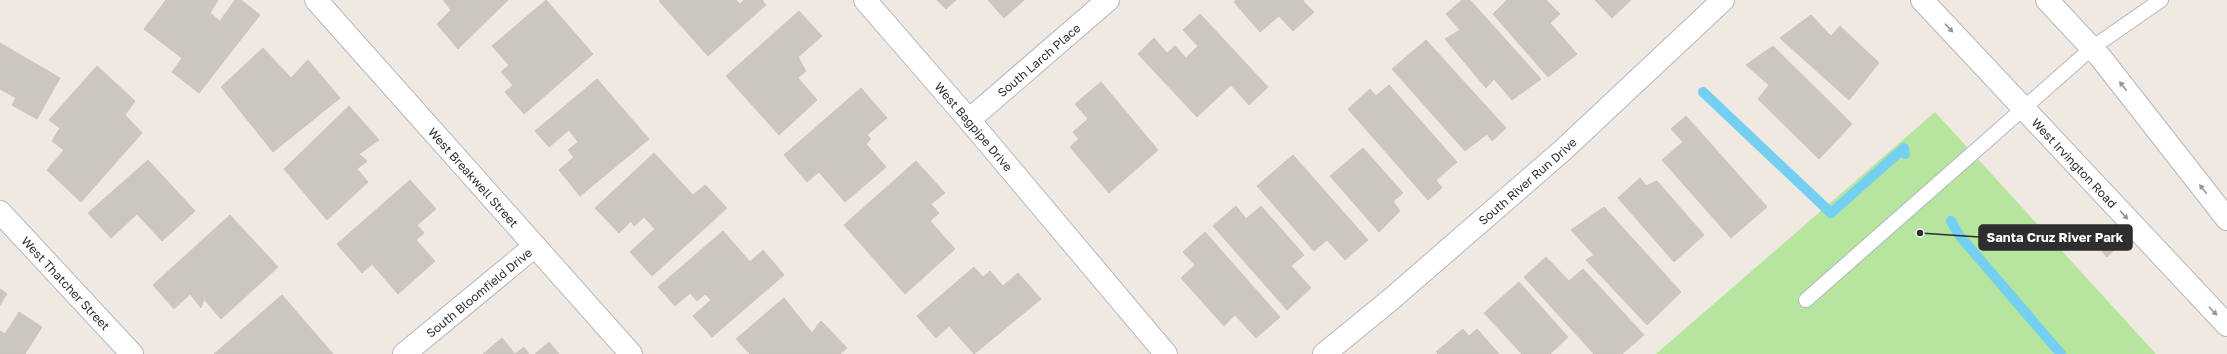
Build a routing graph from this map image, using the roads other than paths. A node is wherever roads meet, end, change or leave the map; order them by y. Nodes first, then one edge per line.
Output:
1 (316, 0) edge
2 (865, 0) edge
3 (1108, 0) edge
4 (1723, 0) edge
5 (1922, 0) edge
6 (2047, 0) edge
7 (2161, 0) edge
8 (2092, 48) junction
9 (2024, 108) junction
10 (969, 120) junction
11 (0, 212) edge
12 (2227, 219) edge
13 (535, 246) junction
14 (1806, 300) dead end
15 (2227, 325) edge
16 (132, 354) edge
17 (404, 354) edge
18 (631, 354) edge
19 (1166, 354) edge
20 (1324, 354) edge

1 - 13 street, West Breakwell Street
2 - 10 street, West Bagpipe Drive
3 - 10 street, South Larch Place
4 - 20 street, South River Run Drive
5 -> 9 street, West Irvington Road
6 - 8 street
7 - 8 lane
8 - 9 lane
12 -> 8 street
9 - 14 lane
9 -> 15 street, West Irvington Road
10 - 19 street, West Bagpipe Drive
11 - 16 street, West Thatcher Street
13 - 17 street, South Bloomfield Drive
13 - 18 street, West Breakwell Street

